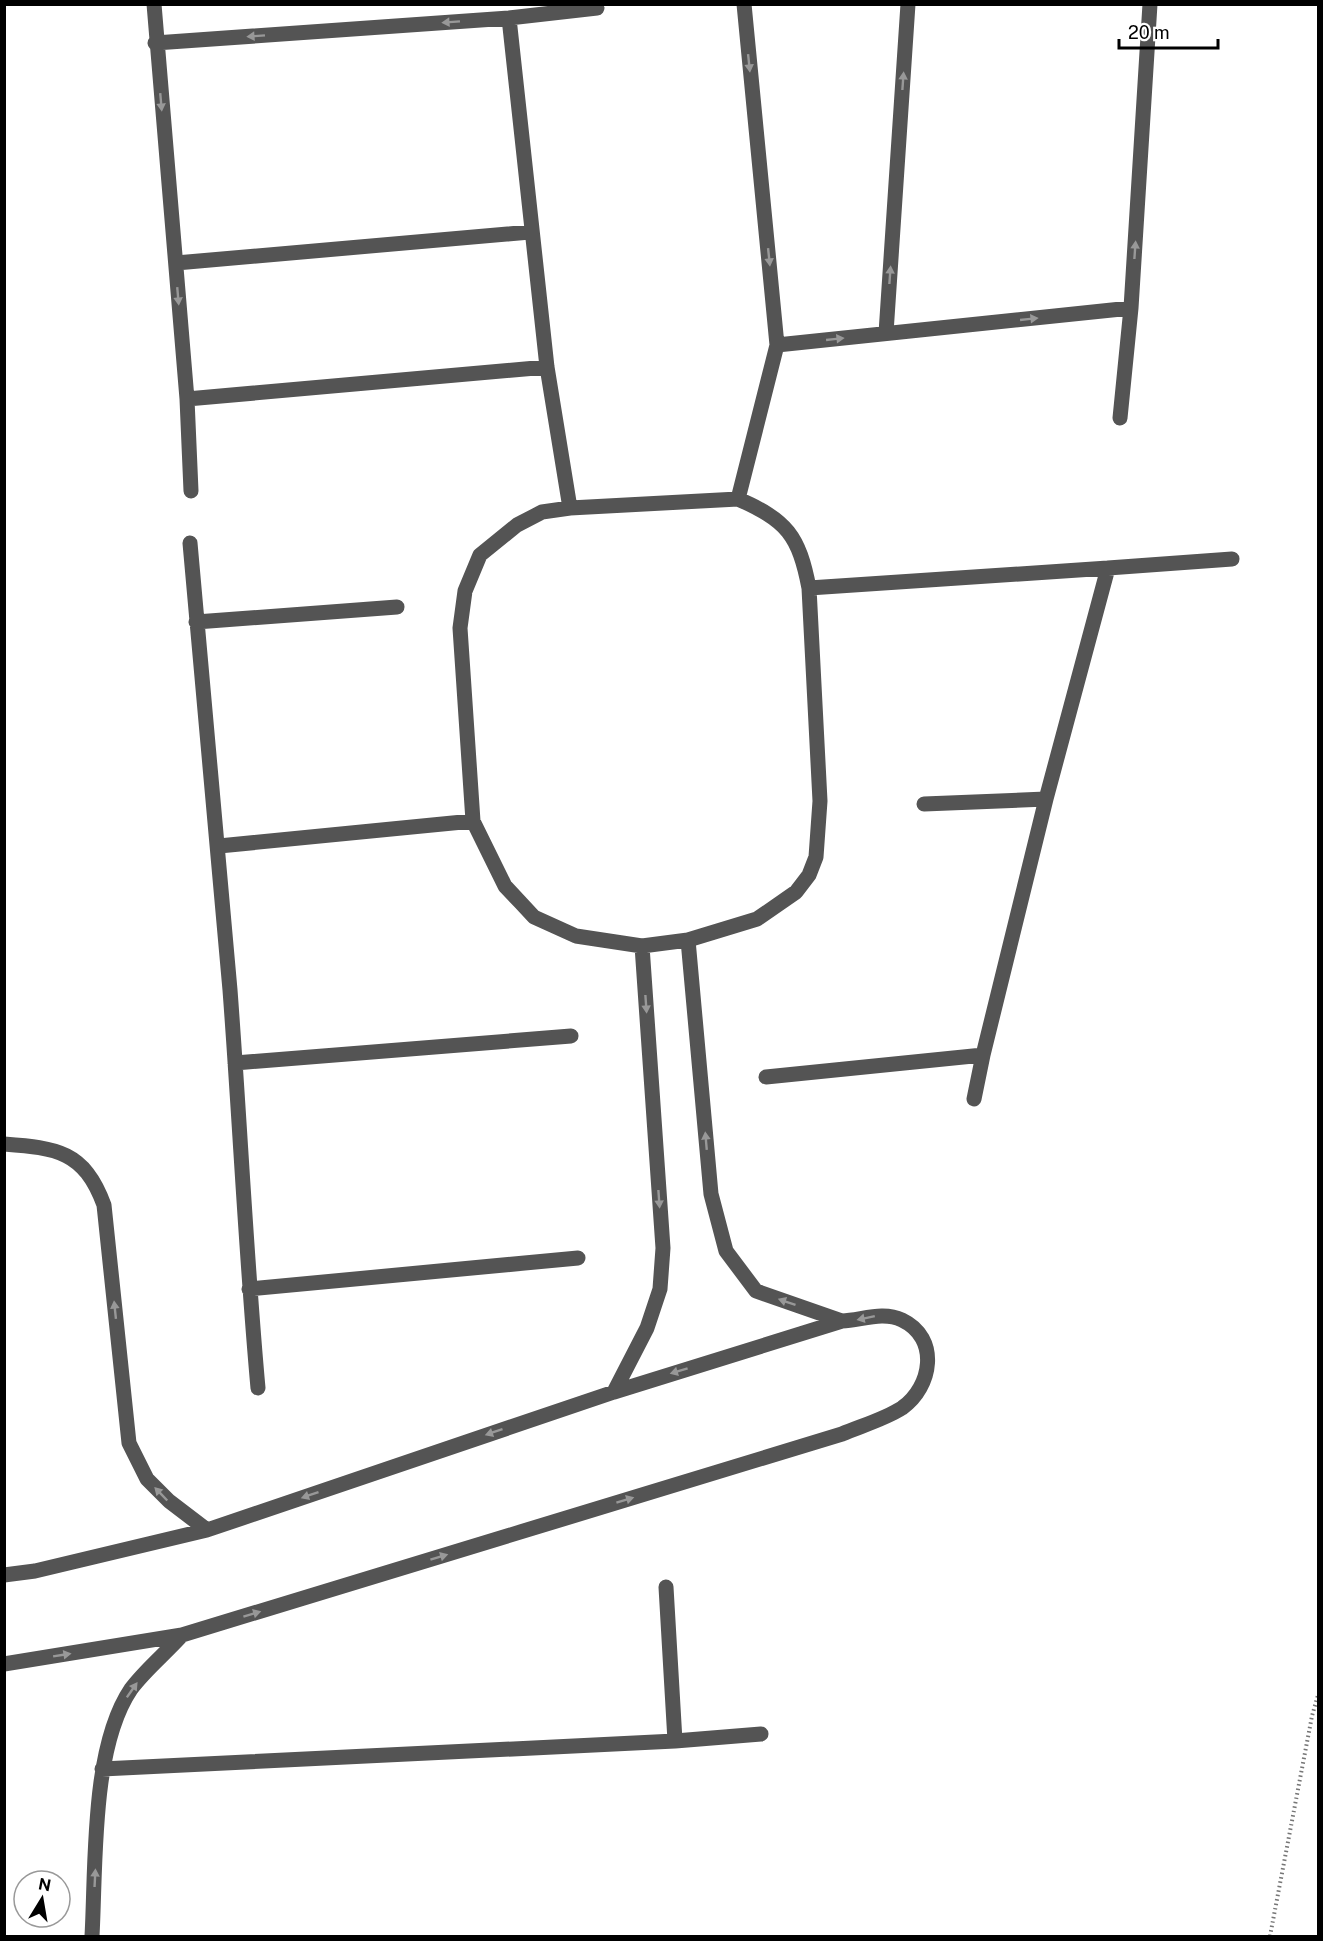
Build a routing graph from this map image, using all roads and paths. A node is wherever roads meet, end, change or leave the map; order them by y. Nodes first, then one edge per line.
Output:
1 (154, 4) edge
2 (744, 4) edge
3 (908, 4) edge
4 (1150, 4) edge
5 (597, 8) dead end
6 (509, 18) junction
7 (155, 44) junction
8 (530, 232) junction
9 (176, 263) junction
10 (1131, 308) junction
11 (886, 333) junction
12 (777, 345) junction
13 (547, 367) junction
14 (187, 399) junction
15 (1120, 418) dead end
16 (191, 491) dead end
17 (738, 499) junction
18 (570, 508) junction
19 (190, 543) dead end
20 (1232, 559) dead end
21 (1108, 568) junction
22 (809, 588) junction
23 (397, 607) dead end
24 (196, 622) junction
25 (1046, 800) junction
26 (924, 804) dead end
27 (472, 821) junction
28 (219, 846) junction
29 (688, 940) junction
30 (642, 946) junction
31 (571, 1036) dead end
32 (982, 1055) junction
33 (235, 1063) junction
34 (766, 1077) dead end
35 (974, 1099) dead end
36 (4, 1144) edge
37 (578, 1258) dead end
38 (249, 1288) junction
39 (842, 1321) junction
40 (258, 1388) dead end
41 (614, 1392) junction
42 (207, 1530) junction
43 (4, 1575) edge
44 (666, 1587) dead end
45 (182, 1635) junction
46 (4, 1664) edge
47 (1318, 1695) edge
48 (760, 1734) dead end
49 (675, 1741) junction
50 (102, 1769) junction
51 (92, 1936) edge
52 (1270, 1936) edge

1 - 7 street
2 -> 12 street
11 -> 3 street
10 -> 4 street
5 - 6 street
6 -> 7 street
6 - 8 street
7 -> 9 street
8 - 9 street
8 - 13 street
9 -> 14 street
11 -> 10 street
10 - 15 street
12 -> 11 street
12 - 17 street
13 - 14 street
13 - 18 street
14 - 16 street
17 - 18 street
17 - 22 street
18 - 27 street
19 - 24 street
20 - 21 street
21 - 22 street
21 - 25 street
22 - 29 street
23 - 24 street
24 - 28 street
25 - 26 street
25 - 32 street
27 - 28 street
27 - 30 street
28 - 33 street
29 - 30 street
39 -> 29 street
30 -> 41 street
31 - 33 street
32 - 34 street
32 - 35 street
33 - 38 street
42 -> 36 street
37 - 38 street
38 - 40 street
39 -> 41 street
45 -> 39 street
41 -> 42 street
42 - 43 street
44 - 49 street
46 -> 45 street
50 -> 45 street
47 - 52 path
48 - 49 street
49 - 50 street
51 -> 50 street

